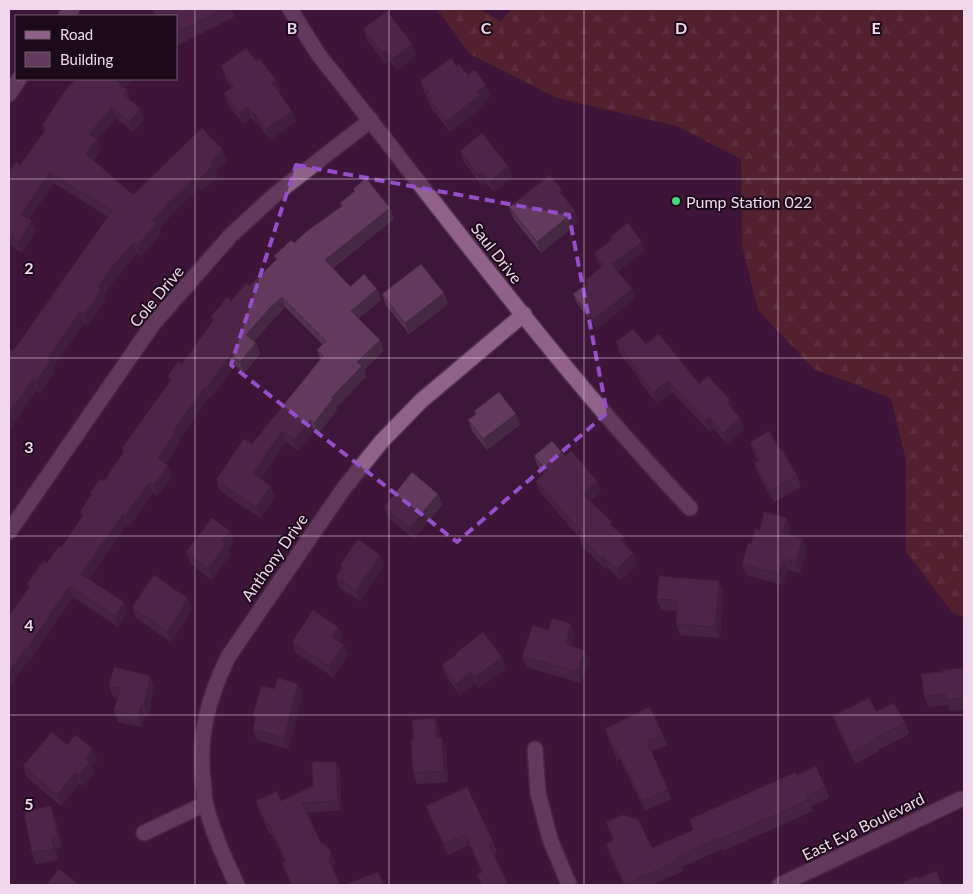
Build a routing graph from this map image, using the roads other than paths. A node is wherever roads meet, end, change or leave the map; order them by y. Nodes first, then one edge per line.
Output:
1 (290, 9) edge
2 (18, 80) edge
3 (9, 94) edge
4 (371, 120) junction
5 (524, 314) junction
6 (690, 508) dead end
7 (9, 532) edge
8 (535, 749) dead end
9 (961, 799) dead end
10 (205, 804) junction
11 (144, 833) dead end
12 (237, 885) edge
13 (569, 885) edge
14 (780, 885) edge

1 - 4 street, Saul Drive
2 - 3 street
4 - 5 street, Saul Drive
4 - 7 street, Cole Drive
5 - 6 street, Saul Drive
5 - 10 street, Anthony Drive
8 - 13 street
9 - 14 street, East Eva Boulevard
10 - 11 street
10 - 12 street, Anthony Drive

